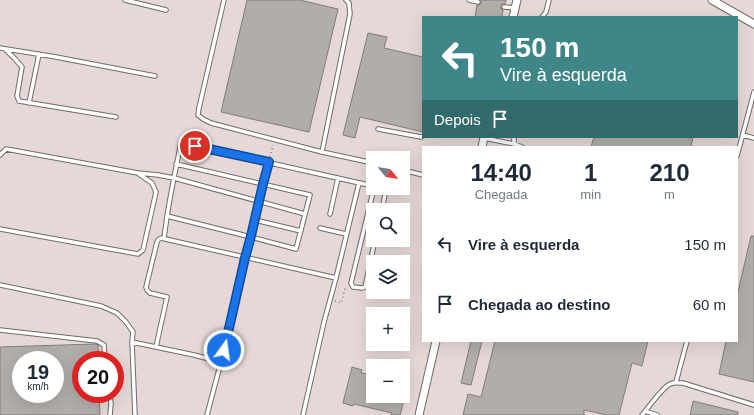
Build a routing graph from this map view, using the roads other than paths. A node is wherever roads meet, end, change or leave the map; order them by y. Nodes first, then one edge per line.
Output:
1 (125, 0) edge
2 (224, 0) edge
3 (346, 0) edge
4 (469, 0) edge
5 (517, 0) edge
6 (549, 0) edge
7 (712, 0) edge
8 (478, 2) dead end
9 (504, 7) dead end
10 (515, 8) junction
11 (166, 10) dead end
12 (513, 16) edge
13 (543, 16) edge
14 (754, 24) edge
15 (2, 48) edge
16 (39, 54) junction
17 (155, 76) dead end
18 (754, 92) edge
19 (29, 102) junction
20 (116, 117) dead end
21 (378, 129) dead end
22 (422, 136) edge
23 (743, 136) junction
24 (488, 138) edge
25 (514, 138) edge
26 (754, 138) edge
27 (514, 144) junction
28 (519, 146) edge
29 (322, 152) junction
30 (738, 153) edge
31 (0, 155) edge
32 (366, 161) edge
33 (269, 162) junction
34 (176, 164) junction
35 (410, 172) edge
36 (138, 173) junction
37 (422, 175) edge
38 (174, 178) junction
39 (338, 178) junction
40 (359, 183) junction
41 (263, 184) junction
42 (366, 185) edge
43 (259, 202) junction
44 (305, 214) junction
45 (330, 214) dead end
46 (167, 216) junction
47 (255, 220) junction
48 (366, 220) edge
49 (320, 228) dead end
50 (0, 229) edge
51 (300, 232) junction
52 (346, 234) junction
53 (251, 236) junction
54 (164, 238) junction
55 (374, 247) edge
56 (245, 258) junction
57 (336, 278) junction
58 (0, 284) edge
59 (0, 330) edge
60 (132, 342) junction
61 (436, 342) edge
62 (687, 342) edge
63 (156, 347) junction
64 (104, 351) edge
65 (221, 362) junction
66 (676, 382) junction
67 (111, 403) edge
68 (754, 405) edge
69 (644, 413) edge
70 (110, 415) edge
71 (135, 415) edge
72 (207, 415) edge
73 (303, 415) edge
74 (419, 415) edge
75 (657, 415) edge

1 - 11 lane
2 - 29 lane
3 - 29 lane
4 - 8 lane
5 - 10 street
6 - 13 lane
7 - 14 street
9 - 10 lane
10 - 12 street
15 - 16 lane
15 - 19 lane
16 - 17 lane
16 - 19 lane
18 - 23 lane
19 - 20 lane
21 - 22 lane
23 - 26 lane
23 - 30 lane
24 - 27 lane
25 - 27 lane
27 - 28 lane
29 - 32 lane
31 - 36 lane
33 - 34 lane
33 - 39 lane
33 - 41 lane
34 - 38 lane
34 - 41 lane
35 - 37 lane
36 - 38 lane
36 - 50 lane
38 - 43 lane
38 - 46 lane
39 - 40 lane
39 - 45 lane
40 - 42 lane
40 - 52 lane
41 - 43 lane
41 - 44 lane
43 - 44 lane
43 - 47 lane
44 - 51 lane
46 - 53 lane
46 - 54 lane
47 - 51 lane
47 - 53 lane
48 - 55 lane
49 - 52 lane
51 - 53 lane
52 - 57 lane
53 - 56 lane
54 - 56 lane
54 - 63 lane
56 - 57 lane
56 - 65 lane
57 - 73 lane
58 - 60 lane
59 - 64 lane
60 - 63 lane
60 - 71 lane
61 - 74 street
62 - 66 lane
63 - 65 lane
65 - 72 lane
66 - 68 lane
66 - 69 lane
67 - 70 lane
69 - 75 lane

